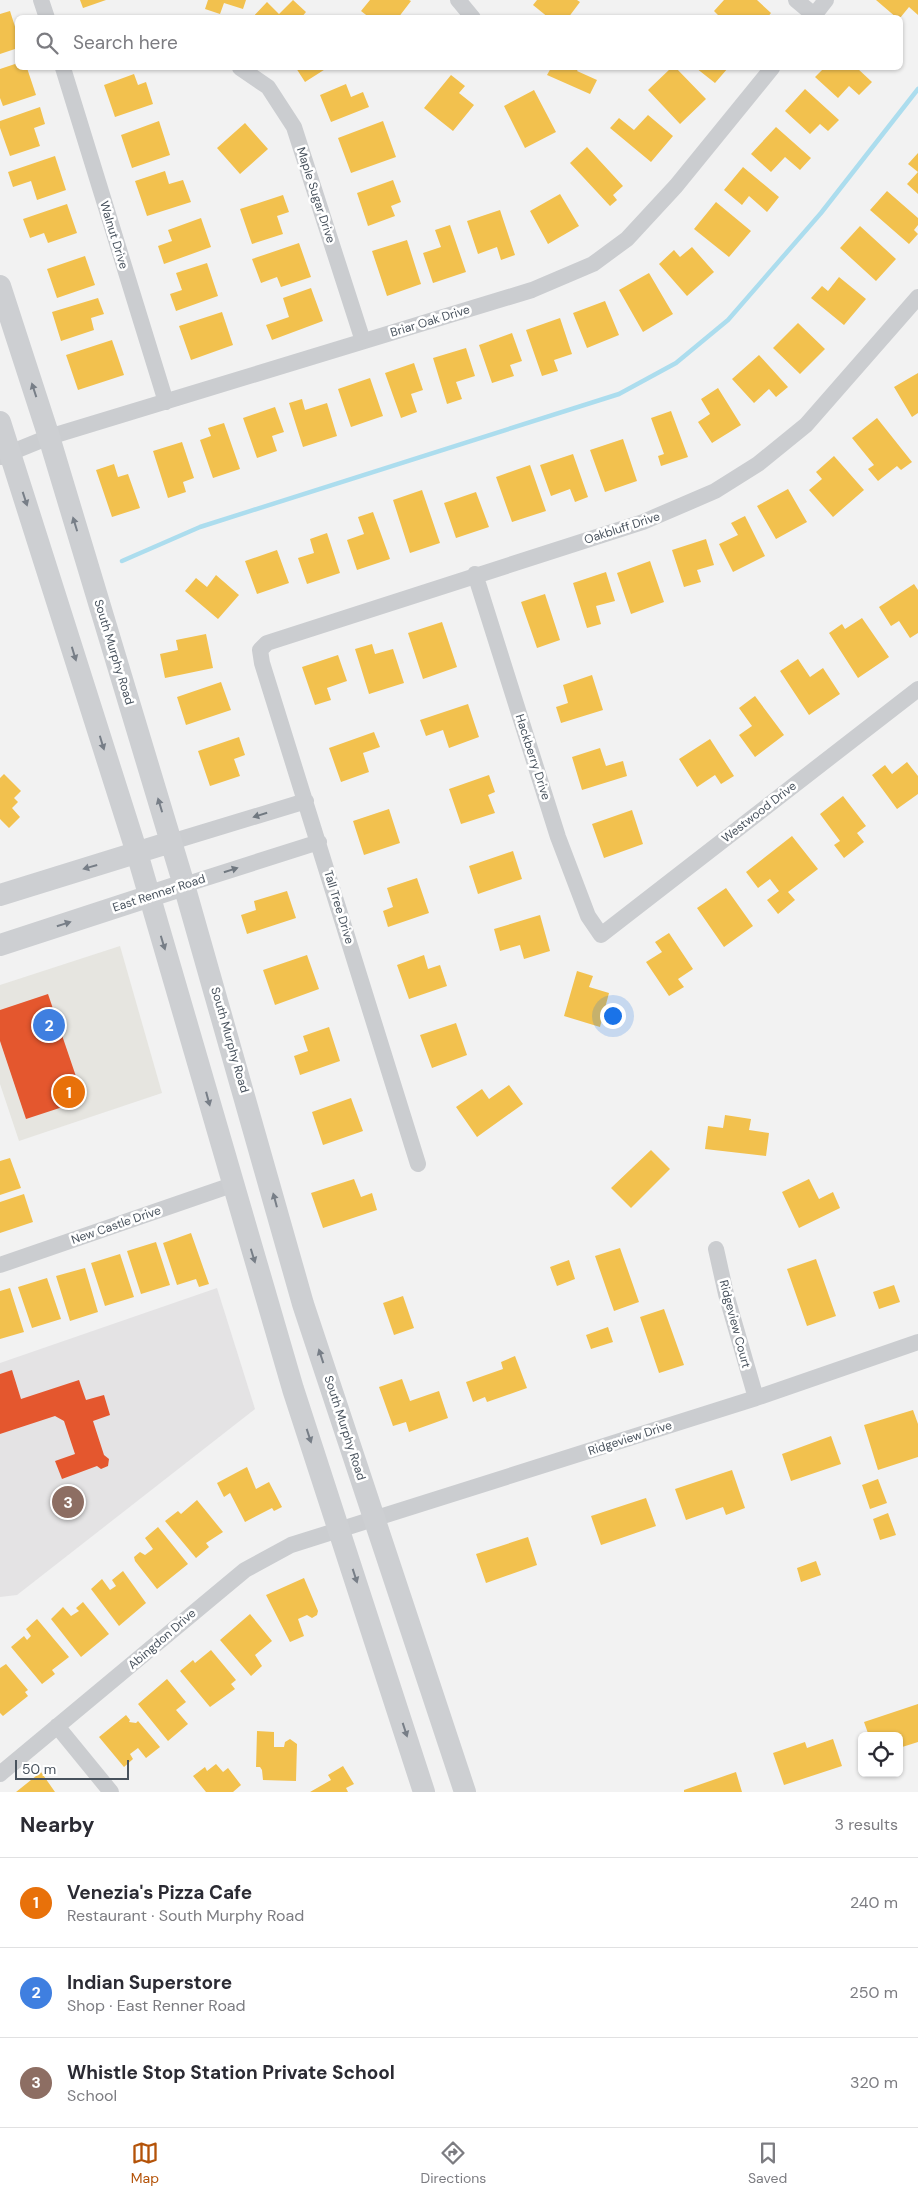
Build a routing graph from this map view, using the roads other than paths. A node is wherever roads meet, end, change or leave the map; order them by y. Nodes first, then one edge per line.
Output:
1 (41, 0) edge
2 (458, 0) edge
3 (796, 0) edge
4 (826, 0) edge
5 (46, 15) edge
6 (470, 15) edge
7 (812, 15) edge
8 (814, 15) edge
9 (64, 70) edge
10 (243, 70) edge
11 (770, 70) edge
12 (0, 286) edge
13 (915, 306) edge
14 (363, 341) junction
15 (166, 402) junction
16 (0, 422) edge
17 (49, 437) junction
18 (5, 455) edge
19 (475, 574) junction
20 (260, 650) joint
21 (918, 689) edge
22 (306, 801) junction
23 (171, 842) junction
24 (319, 842) junction
25 (136, 853) junction
26 (184, 885) junction
27 (0, 895) edge
28 (149, 896) junction
29 (601, 935) joint
30 (0, 945) edge
31 (418, 1164) dead end
32 (232, 1185) junction
33 (716, 1249) dead end
34 (0, 1265) edge
35 (918, 1342) edge
36 (756, 1398) junction
37 (375, 1519) junction
38 (340, 1529) junction
39 (57, 1726) junction
40 (0, 1774) edge
41 (111, 1792) edge
42 (424, 1792) edge
43 (465, 1792) edge

1 - 5 street
2 - 6 street
3 - 7 street
4 - 8 street
9 - 15 street, Walnut Drive
10 - 14 street, Maple Sugar Drive
11 - 14 street, Briar Oak Drive
17 -> 12 main road, South Murphy Road
13 - 19 street, Oakbluff Drive
14 - 15 street, Briar Oak Drive
15 - 17 street, Briar Oak Drive
16 - 18 main road
17 - 18 street, Briar Oak Drive
23 -> 17 main road, South Murphy Road
18 -> 25 main road
19 - 20 street, Oakbluff Drive
19 - 29 street, Hackberry Drive
20 - 22 street, Tall Tree Drive
21 - 29 street, Westwood Drive
22 -> 23 street
22 - 24 street, Tall Tree Drive
23 - 25 main road
23 - 26 main road, South Murphy Road
26 -> 24 street, East Renner Road
24 - 31 street, Tall Tree Drive
25 -> 27 main road
25 - 28 main road
26 - 28 main road, East Renner Road
37 -> 26 main road, South Murphy Road
30 -> 28 main road, East Renner Road
28 -> 32 main road
32 - 34 street, New Castle Drive
32 -> 38 main road
33 - 36 street, Ridgeview Court
35 - 36 street, Ridgeview Drive
36 - 37 street, Ridgeview Drive
37 - 38 street, Ridgeview Drive
37 - 43 main road, South Murphy Road
38 - 39 street, Abingdon Drive
38 -> 42 main road
39 - 40 street, Abingdon Drive
39 - 41 street

